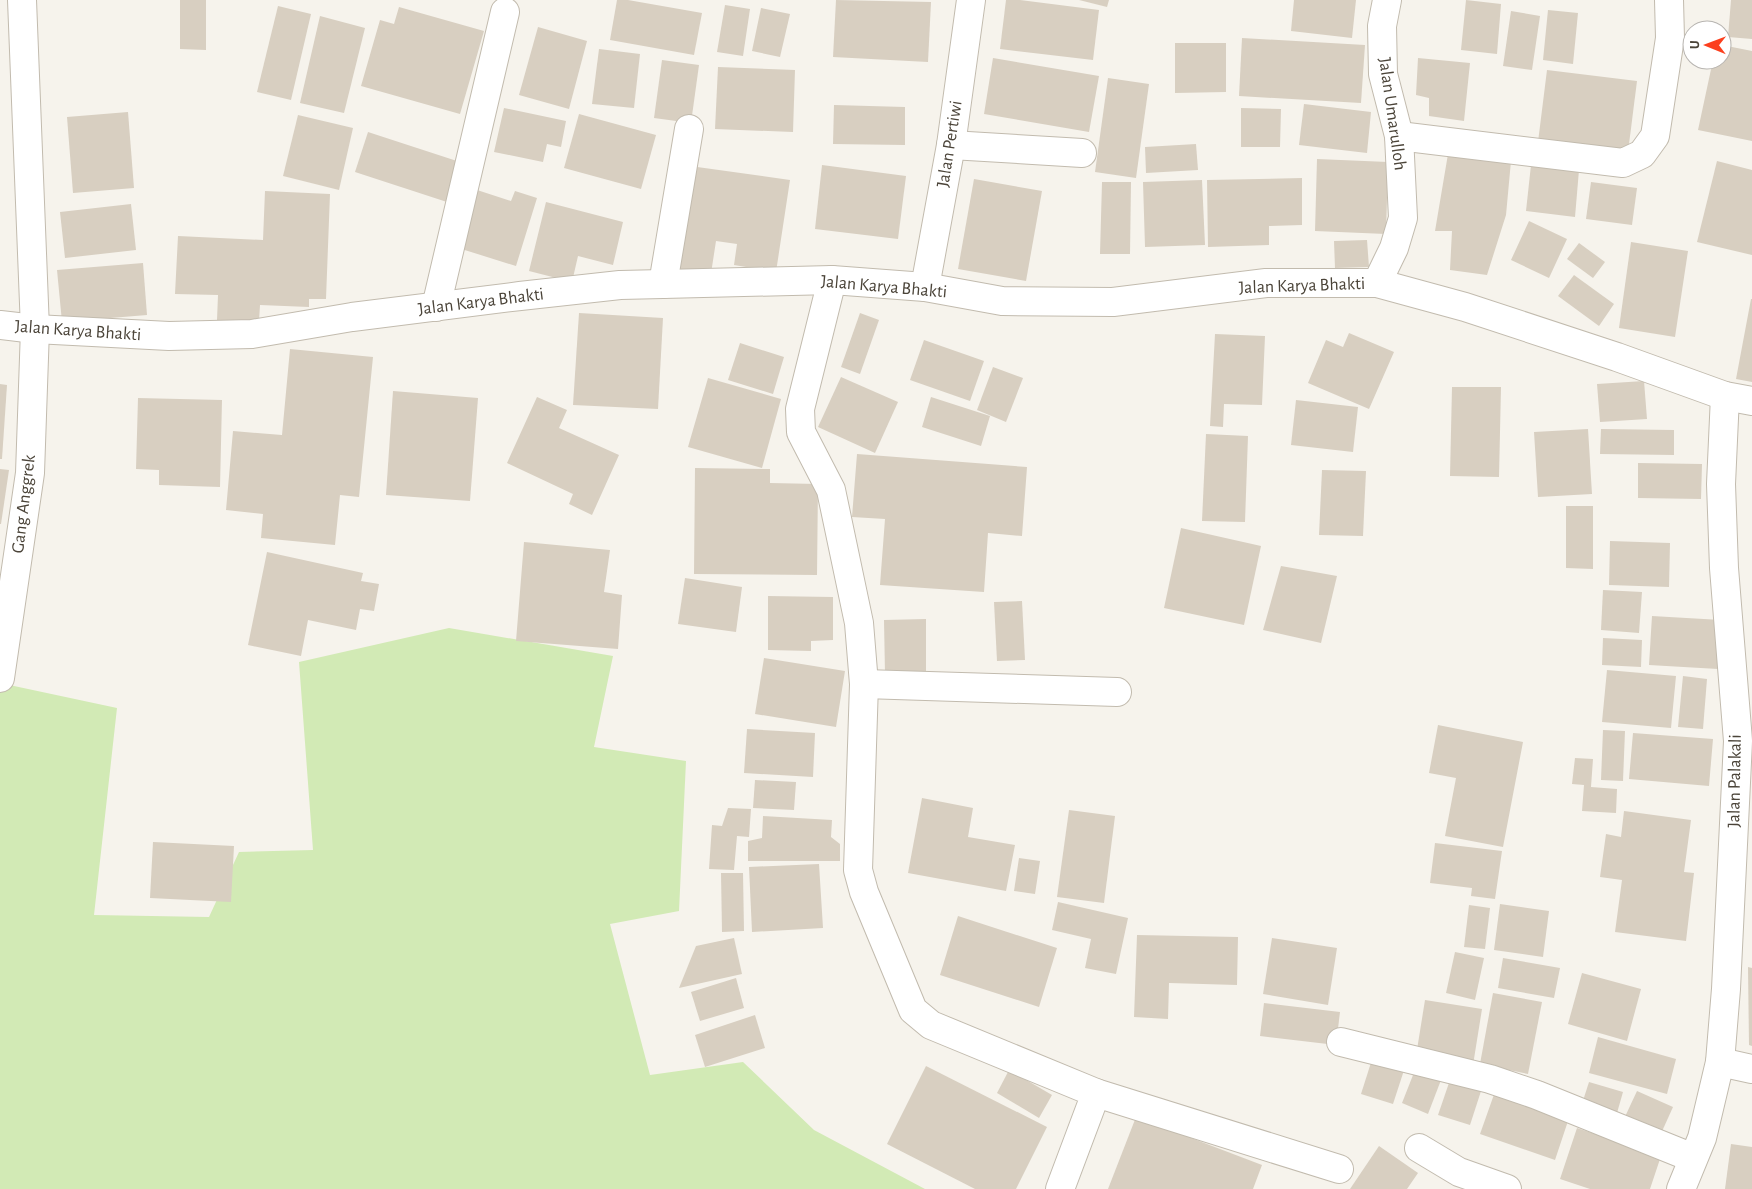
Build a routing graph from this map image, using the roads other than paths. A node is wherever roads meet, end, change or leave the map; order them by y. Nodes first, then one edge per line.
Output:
1 (22, 0) edge
2 (971, 0) edge
3 (1387, 0) edge
4 (1668, 0) edge
5 (505, 12) dead end
6 (689, 129) dead end
7 (1399, 136) junction
8 (950, 145) junction
9 (1082, 153) dead end
10 (832, 280) junction
11 (1377, 283) junction
12 (663, 284) junction
13 (925, 287) junction
14 (436, 307) junction
15 (0, 325) edge
16 (35, 329) junction
17 (1725, 396) junction
18 (1752, 401) edge
19 (0, 678) edge
20 (864, 684) junction
21 (1118, 692) dead end
22 (1341, 1042) dead end
23 (1720, 1062) junction
24 (1752, 1069) edge
25 (1096, 1093) junction
26 (1419, 1148) dead end
27 (1693, 1158) junction
28 (1339, 1170) dead end
29 (1060, 1189) edge
30 (1507, 1189) edge
31 (1681, 1189) edge

1 - 16 street, Gang Anggrek
2 - 8 street, Jalan Pertiwi
3 - 7 street, Jalan Umarulloh
4 - 7 street
5 - 14 street
6 - 12 street
7 - 11 street, Jalan Umarulloh
8 - 9 street
8 - 13 street, Jalan Pertiwi
10 - 12 street, Jalan Karya Bhakti
10 - 13 street, Jalan Karya Bhakti
10 - 20 street
11 - 13 street, Jalan Karya Bhakti
11 - 17 street, Jalan Karya Bhakti
12 - 14 street, Jalan Karya Bhakti
14 - 16 street, Jalan Karya Bhakti
15 - 16 street, Jalan Karya Bhakti
16 - 19 street, Gang Anggrek
17 - 18 street, Jalan Karya Bhakti
17 - 23 street, Jalan Palakali
20 - 21 street
20 - 25 street
22 - 27 street
23 - 24 street
23 - 27 street, Jalan Palakali
25 - 28 street
25 - 29 street
26 - 30 street
27 - 31 street, Jalan Palakali

